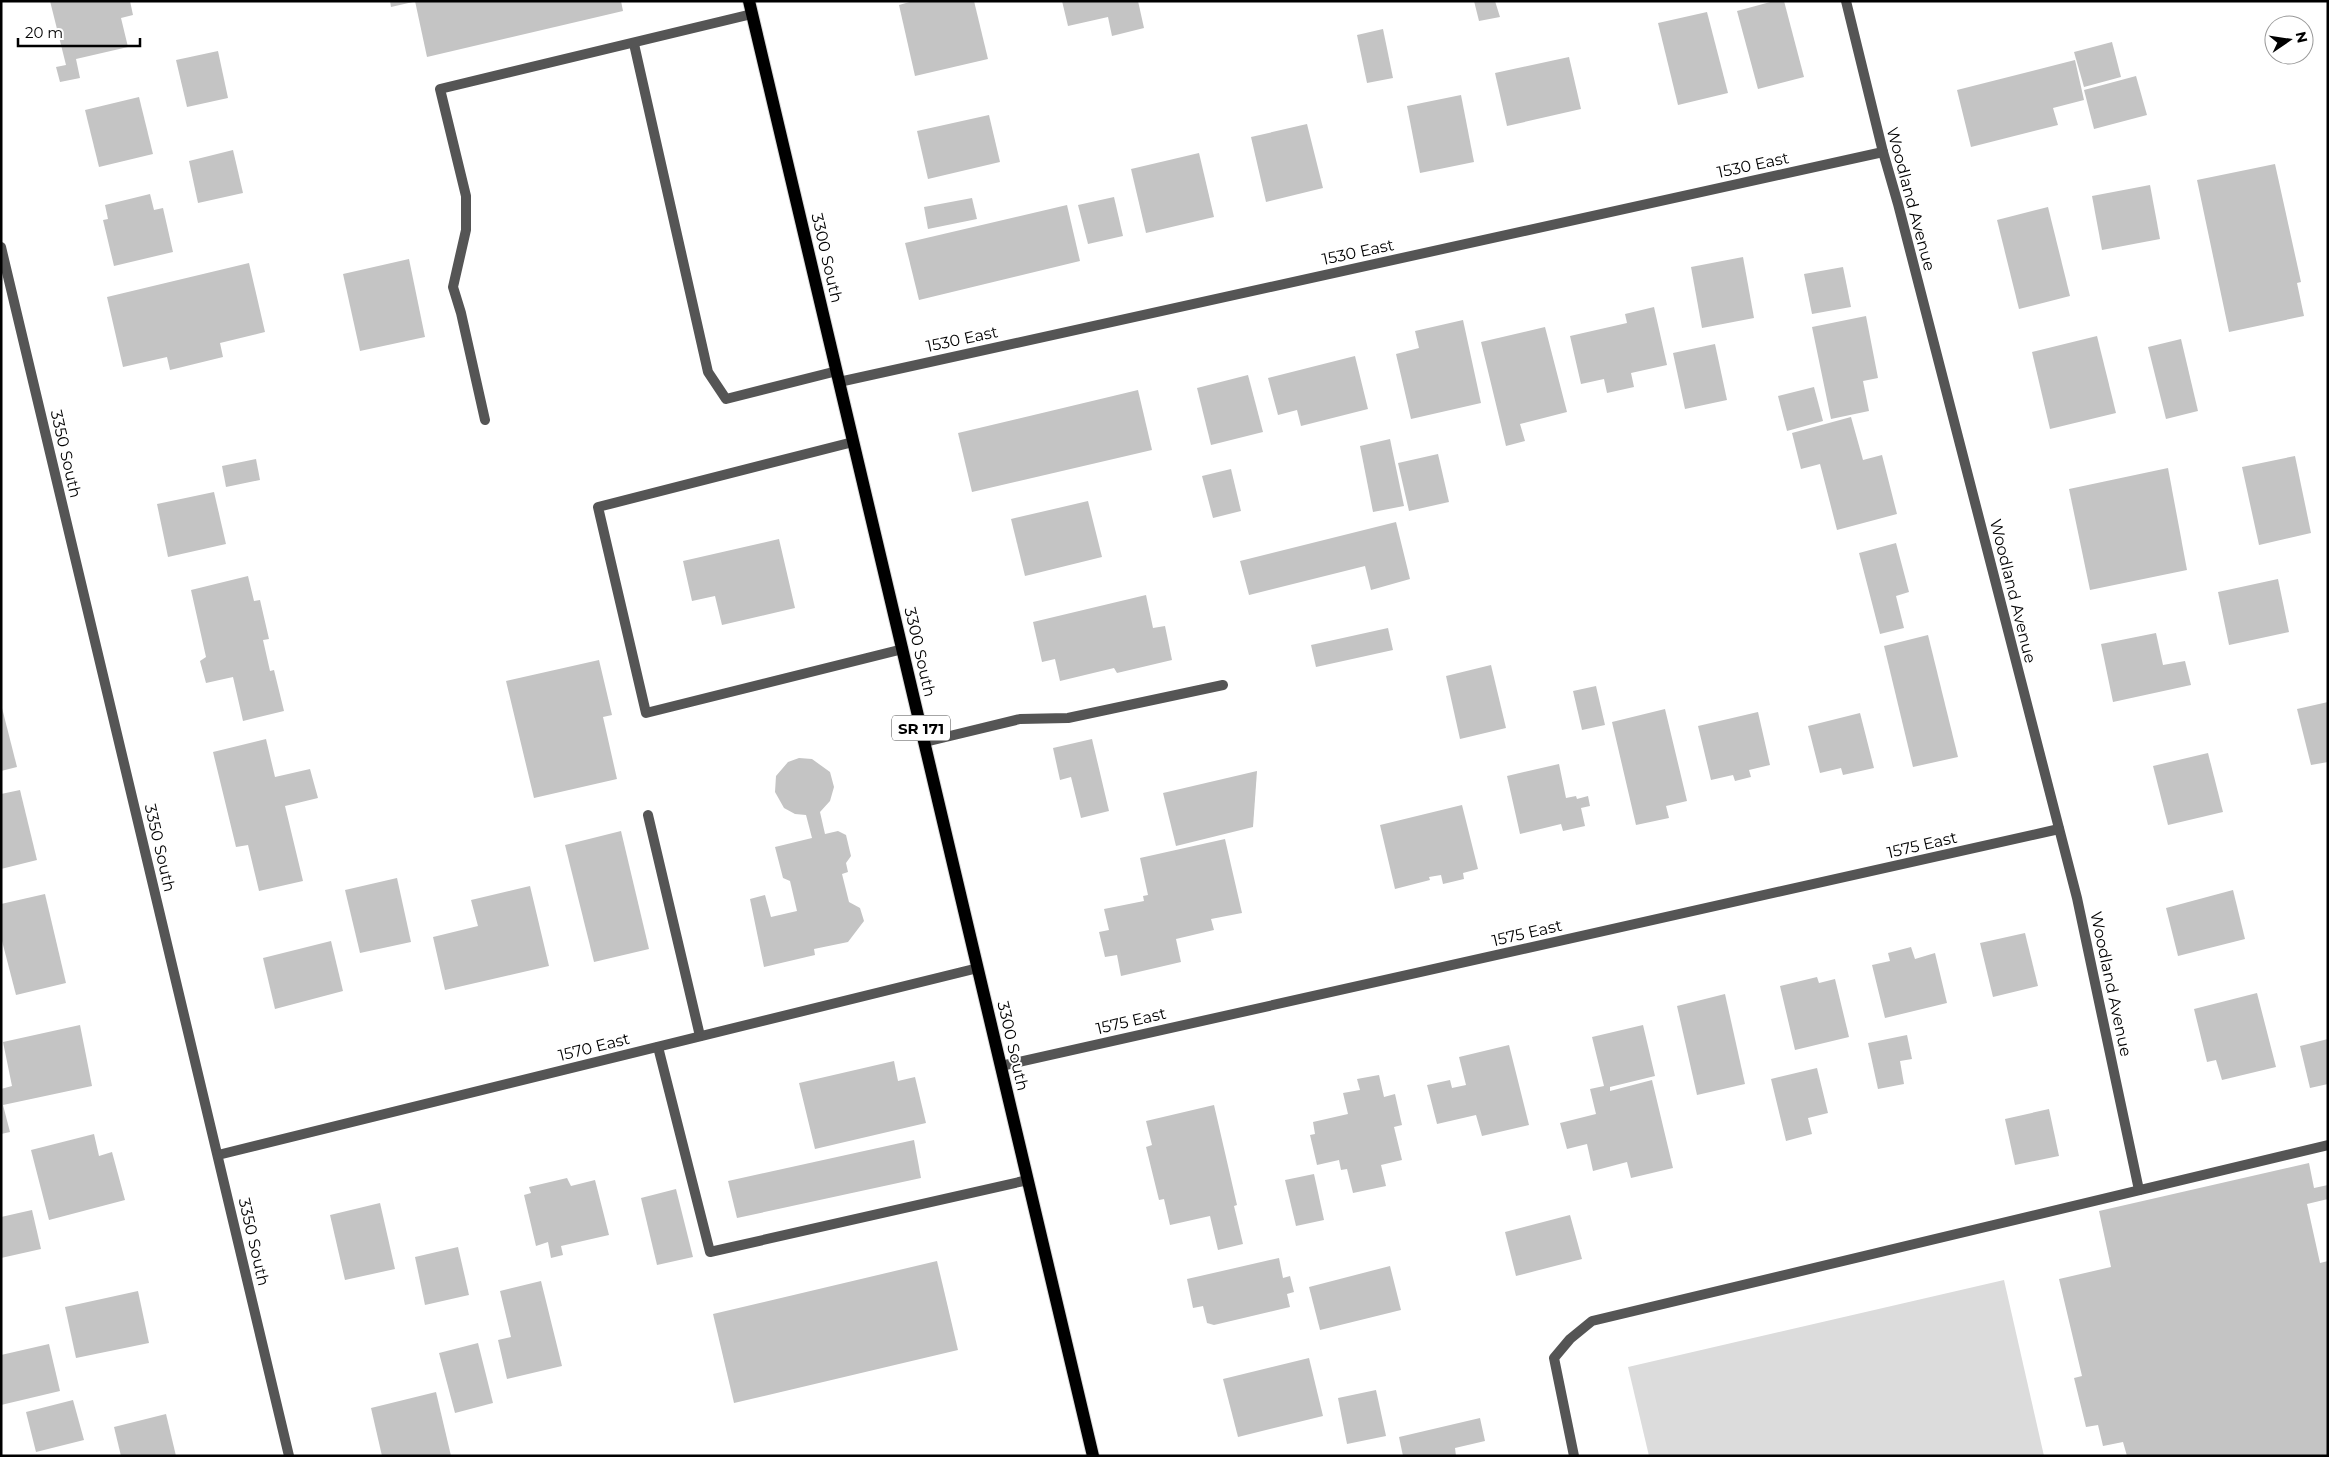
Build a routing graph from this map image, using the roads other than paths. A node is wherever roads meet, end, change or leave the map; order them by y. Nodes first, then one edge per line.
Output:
1 (1846, 1) edge
2 (750, 8) edge
3 (634, 44) junction
4 (1883, 152) junction
5 (1, 247) edge
6 (838, 376) junction
7 (485, 420) dead end
8 (853, 442) junction
9 (903, 650) junction
10 (1223, 685) dead end
11 (925, 742) junction
12 (648, 815) dead end
13 (2059, 829) junction
14 (978, 968) junction
15 (700, 1036) junction
16 (658, 1047) junction
17 (1001, 1066) junction
18 (2328, 1145) edge
19 (218, 1155) junction
20 (1028, 1180) junction
21 (2139, 1190) junction
22 (289, 1456) edge
23 (1093, 1456) edge
24 (1574, 1456) edge

1 - 4 street, Woodland Avenue
2 - 3 street
2 - 6 main road, 3300 South / SR 171
3 - 6 street, 1530 East
3 - 7 street
4 - 6 street, 1530 East
4 - 13 street, Woodland Avenue
5 - 19 street, 3350 South
6 - 8 main road, 3300 South / SR 171
8 - 9 main road, 3300 South / SR 171
8 - 9 street
9 - 11 main road, 3300 South / SR 171
10 - 11 street
11 - 14 main road, 3300 South / SR 171
12 - 15 street
13 - 17 street, 1575 East
13 - 21 street, Woodland Avenue
14 - 15 street, 1570 East
14 - 17 main road, 3300 South / SR 171
15 - 16 street, 1570 East
16 - 19 street, 1570 East
16 - 20 street
17 - 20 main road, 3300 South / SR 171
18 - 21 street
19 - 22 street, 3350 South
20 - 23 main road, 3300 South / SR 171
21 - 24 street

